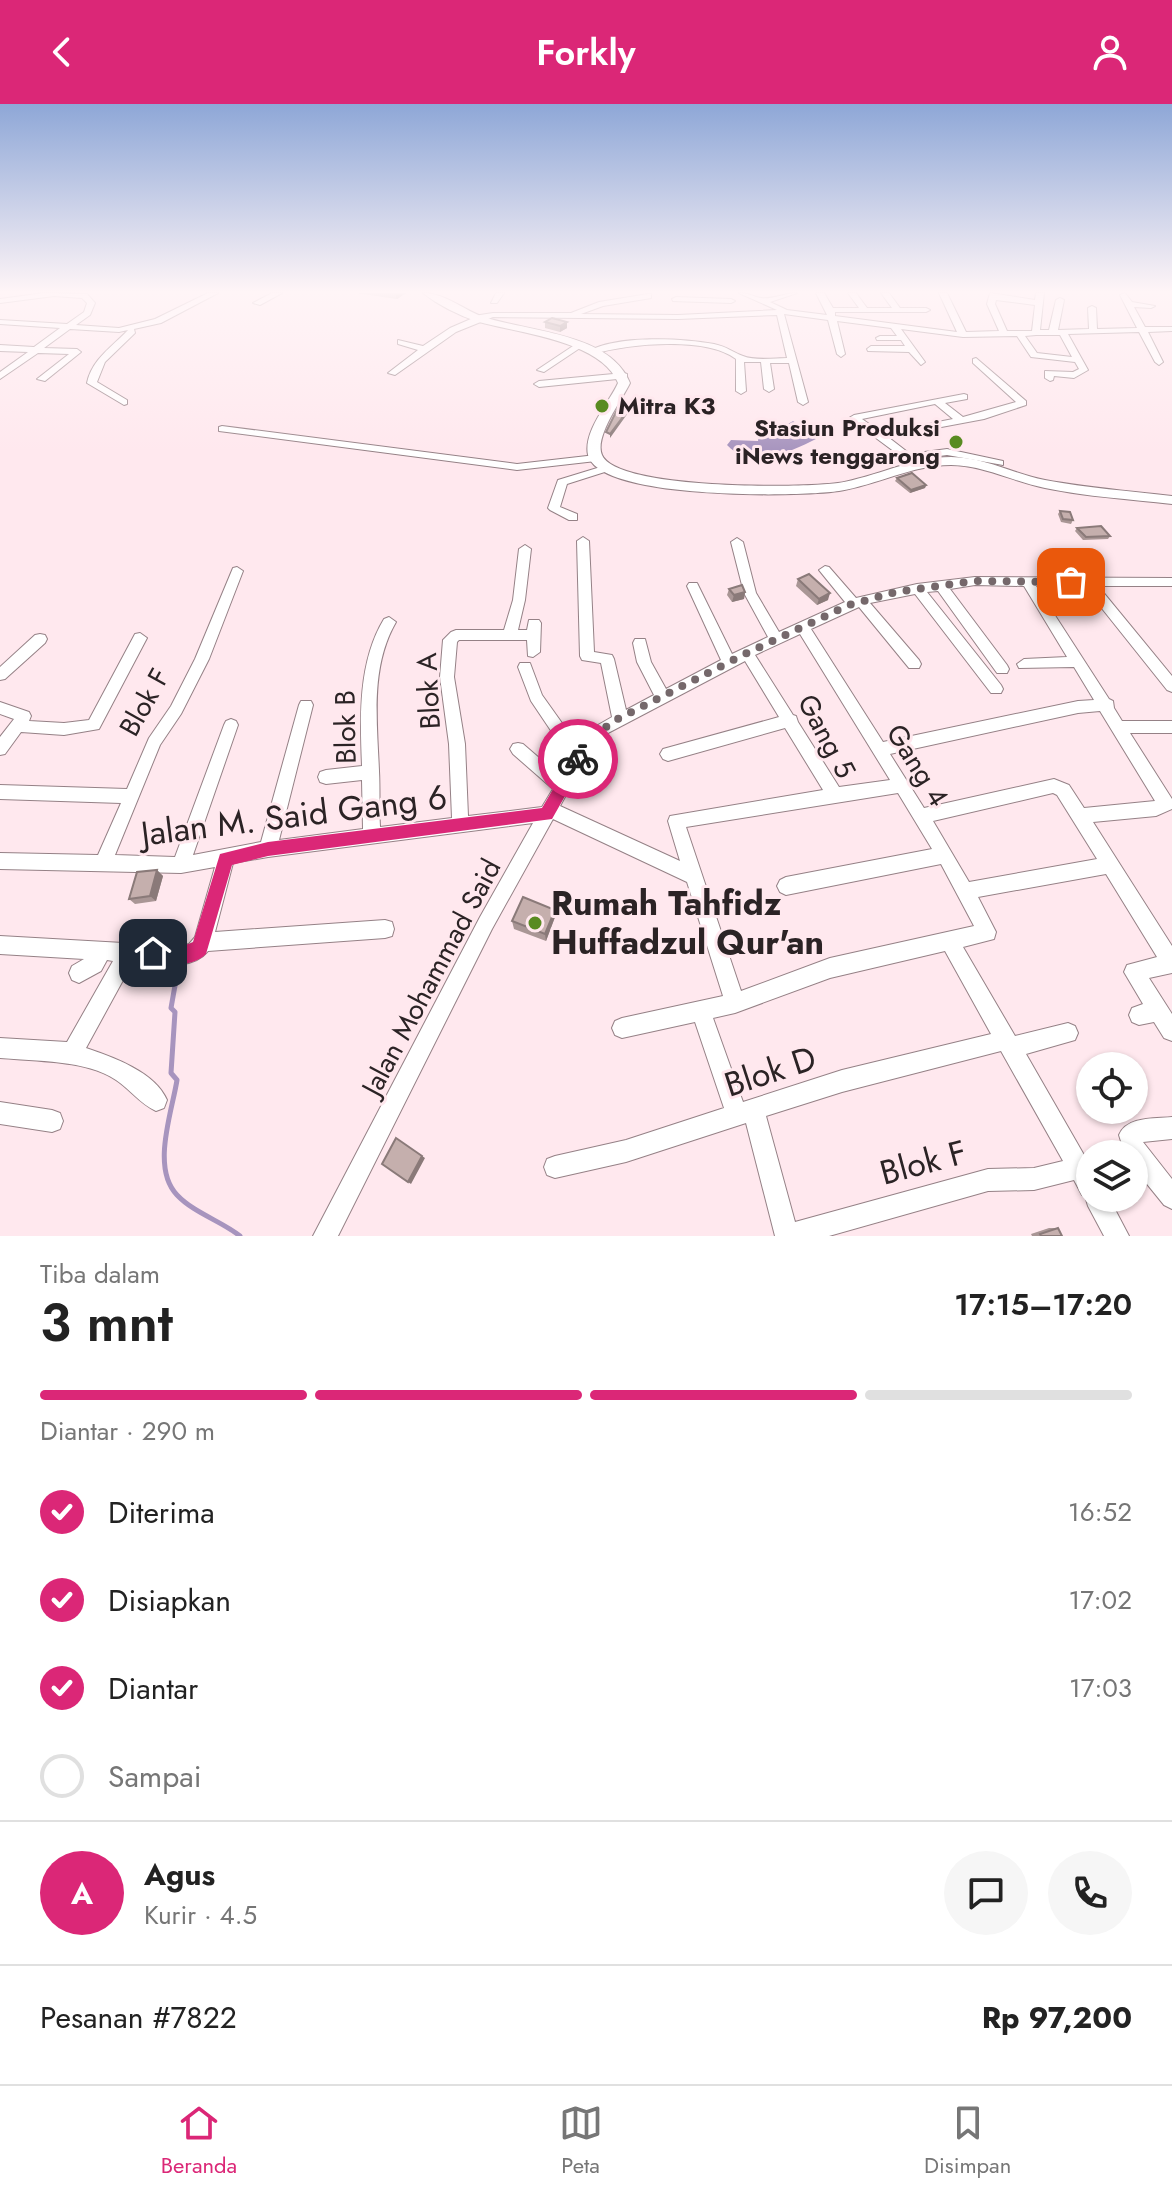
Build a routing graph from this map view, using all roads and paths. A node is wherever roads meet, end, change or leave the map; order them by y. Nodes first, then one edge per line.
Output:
1 (43, 346) edge
2 (117, 346) edge
3 (413, 346) edge
4 (433, 346) edge
5 (579, 346) joint
6 (613, 346) edge
7 (707, 346) edge
8 (790, 346) edge
9 (839, 346) edge
10 (907, 346) edge
11 (1028, 346) edge
12 (1068, 346) edge
13 (1149, 346) edge
14 (1, 349) edge
15 (871, 349) dead end
16 (910, 349) junction
17 (37, 350) junction
18 (426, 350) junction
19 (593, 351) junction
20 (841, 354) dead end
21 (740, 359) junction
22 (765, 360) junction
23 (1078, 360) junction
24 (793, 361) junction
25 (976, 361) dead end
26 (921, 362) dead end
27 (1159, 362) dead end
28 (541, 370) dead end
29 (392, 373) dead end
30 (0, 376) edge
31 (624, 376) junction
32 (1050, 378) dead end
33 (42, 379) dead end
34 (539, 384) dead end
35 (769, 389) dead end
36 (741, 391) dead end
37 (964, 397) dead end
38 (937, 401) junction
39 (124, 402) dead end
40 (803, 402) dead end
41 (959, 419) junction
42 (222, 429) dead end
43 (880, 436) junction
44 (913, 461) junction
45 (601, 463) junction
46 (999, 463) dead end
47 (1172, 500) edge
48 (573, 517) dead end
49 (583, 541) dead end
50 (737, 542) dead end
51 (525, 549) dead end
52 (825, 570) dead end
53 (237, 571) dead end
54 (1027, 581) junction
55 (1088, 582) junction
56 (1171, 583) edge
57 (940, 585) junction
58 (693, 586) dead end
59 (917, 588) junction
60 (857, 602) junction
61 (389, 622) dead end
62 (802, 626) junction
63 (510, 634) junction
64 (140, 638) dead end
65 (40, 639) dead end
66 (776, 640) junction
67 (640, 643) dead end
68 (533, 652) dead end
69 (747, 653) junction
70 (729, 662) junction
71 (1079, 662) junction
72 (914, 664) dead end
73 (1024, 664) dead end
74 (525, 667) dead end
75 (1002, 669) dead end
76 (0, 675) edge
77 (1172, 686) edge
78 (996, 689) dead end
79 (662, 696) junction
80 (306, 705) dead end
81 (1108, 705) junction
82 (0, 708) edge
83 (620, 718) junction
84 (791, 720) junction
85 (231, 725) dead end
86 (19, 726) junction
87 (1121, 727) junction
88 (1172, 727) edge
89 (0, 749) edge
90 (518, 749) dead end
91 (878, 750) junction
92 (668, 754) dead end
93 (578, 759) junction
94 (372, 772) junction
95 (326, 777) dead end
96 (899, 786) junction
97 (562, 787) junction
98 (0, 792) edge
99 (835, 795) junction
100 (131, 796) junction
101 (548, 812) junction
102 (920, 816) junction
103 (1080, 816) junction
104 (460, 824) junction
105 (372, 836) junction
106 (268, 849) junction
107 (945, 855) junction
108 (226, 859) junction
109 (0, 861) edge
110 (104, 862) junction
111 (181, 865) junction
112 (1111, 865) junction
113 (693, 876) junction
114 (786, 886) dead end
115 (966, 891) junction
116 (385, 929) dead end
117 (950, 942) junction
118 (0, 945) edge
119 (102, 950) junction
120 (191, 950) junction
121 (129, 951) junction
122 (79, 973) dead end
123 (735, 1003) junction
124 (701, 1011) junction
125 (622, 1028) dead end
126 (1171, 1031) edge
127 (1068, 1033) dead end
128 (1008, 1044) junction
129 (0, 1048) edge
130 (72, 1053) junction
131 (156, 1100) dead end
132 (0, 1113) edge
133 (746, 1113) junction
134 (52, 1121) dead end
135 (1172, 1128) edge
136 (1131, 1140) edge
137 (1076, 1156) edge
138 (555, 1167) dead end
139 (1148, 1169) edge
140 (1076, 1174) edge
141 (1172, 1197) edge
142 (1104, 1212) edge
143 (325, 1236) edge
144 (787, 1236) edge
145 (1117, 1236) edge

1 - 17 street
2 - 39 street
3 - 18 street
4 - 18 street
5 - 19 main road
5 - 28 street
6 - 19 street
7 - 21 street
8 - 24 street
9 - 20 street
10 - 16 street
11 - 23 street
12 - 23 street
13 - 27 street
14 - 17 street
15 - 16 street
16 - 26 street
17 - 30 street
17 - 33 street
18 - 29 street
19 - 31 main road
21 - 22 street
21 - 36 street
22 - 24 street
22 - 35 street
23 - 32 street
24 - 40 street
25 - 41 street
31 - 34 street
31 - 45 main road
37 - 38 street
38 - 41 street
38 - 43 street
41 - 43 street
42 - 45 street
43 - 44 street
44 - 45 main road
44 - 46 street
44 - 47 main road
45 - 48 street
49 - 83 street
50 - 66 street
51 - 63 street
52 - 60 street
53 - 100 street, Blok F
54 - 55 street, Jalan Mohammad Said
54 - 57 street, Jalan Mohammad Said
54 - 71 street
55 - 56 street, Jalan Mohammad Said
55 - 77 street
57 - 59 street, Jalan Mohammad Said
57 - 75 street
58 - 70 street
59 - 60 street, Jalan Mohammad Said
59 - 78 street
60 - 62 street, Jalan Mohammad Said
60 - 72 street
61 - 94 street, Blok B
62 - 66 street, Jalan Mohammad Said
62 - 91 street, Gang 4
63 - 68 street, Blok A
63 - 104 street, Blok A
64 - 86 street
65 - 76 street
66 - 69 street, Jalan Mohammad Said
67 - 79 street
69 - 70 street, Jalan Mohammad Said
69 - 84 street, Gang 5
70 - 79 street, Jalan Mohammad Said
71 - 73 street
71 - 81 street
74 - 93 street
79 - 83 street, Jalan Mohammad Said
80 - 106 street
81 - 87 street
81 - 91 street
82 - 86 street
83 - 93 street, Jalan Mohammad Said
84 - 92 street
84 - 99 street, Gang 5
85 - 111 street
86 - 89 street
87 - 88 street
87 - 103 street
90 - 97 street
91 - 96 street, Gang 4
93 - 97 street, Jalan Mohammad Said
94 - 95 street
94 - 105 street, Blok B
96 - 99 street
96 - 102 street, Gang 4
97 - 101 street, Jalan Mohammad Said
98 - 100 street
99 - 113 street, Gang 5
100 - 110 street, Blok F
101 - 104 street, Jalan M. Said Gang 6
101 - 113 street
101 - 143 street, Jalan Mohammad Said
102 - 103 street
102 - 107 street, Gang 4
103 - 112 street
104 - 105 street, Jalan M. Said Gang 6
105 - 106 street, Jalan M. Said Gang 6
106 - 108 street, Jalan M. Said Gang 6
107 - 114 street
107 - 115 street, Gang 4
108 - 111 street, Jalan M. Said Gang 6
108 - 120 street
109 - 110 street, Jalan M. Said Gang 6
110 - 111 street, Jalan M. Said Gang 6
112 - 115 street
112 - 126 street
113 - 123 street
115 - 117 street, Gang 4
116 - 120 street
117 - 123 street
117 - 128 street
118 - 119 street
119 - 121 street
119 - 122 street
120 - 121 street
121 - 130 street
123 - 124 street
124 - 125 street
124 - 133 street
127 - 128 street, Blok D
128 - 133 street, Blok D
128 - 137 street
129 - 130 street
130 - 131 street
132 - 134 street
133 - 138 street, Blok D
133 - 144 street
135 - 136 street
139 - 141 street
140 - 144 street, Blok F
142 - 145 street

